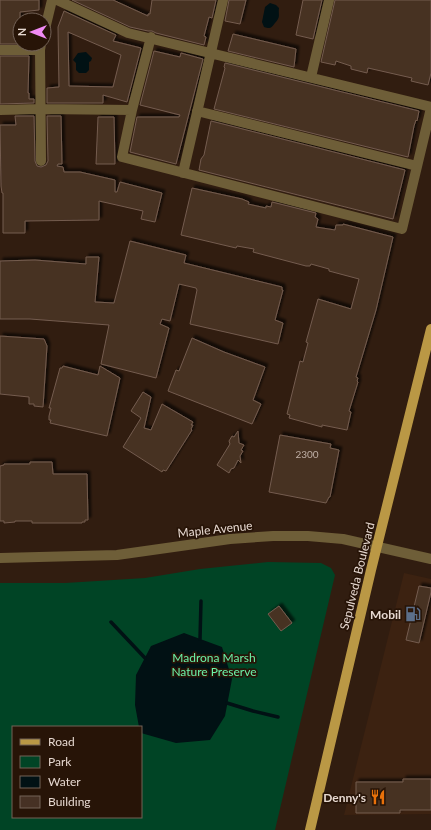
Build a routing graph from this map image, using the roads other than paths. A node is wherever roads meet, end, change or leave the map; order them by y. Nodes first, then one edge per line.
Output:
1 (52, 0) edge
2 (57, 0) edge
3 (223, 0) edge
4 (329, 0) edge
5 (49, 12) edge
6 (151, 37) junction
7 (12, 49) edge
8 (0, 50) edge
9 (41, 52) edge
10 (211, 52) junction
11 (311, 77) junction
12 (431, 107) edge
13 (40, 109) junction
14 (0, 110) edge
15 (132, 110) junction
16 (197, 111) junction
17 (41, 161) dead end
18 (417, 166) junction
19 (183, 173) junction
20 (431, 329) edge
21 (377, 546) junction
22 (0, 558) edge
23 (431, 559) edge
24 (310, 830) edge

1 - 5 street
2 - 6 street
3 - 10 street
4 - 11 street
6 - 10 street
6 - 15 street
7 - 8 street
9 - 13 street
10 - 11 street
10 - 16 street
11 - 12 street
12 - 18 street
13 - 14 street
13 - 15 street
13 - 17 street
15 - 19 street
16 - 18 street
16 - 19 street
18 - 19 street
20 - 21 main road, Sepulveda Boulevard
21 - 22 street, Maple Avenue
21 - 23 street, Maple Avenue
21 - 24 main road, Sepulveda Boulevard

